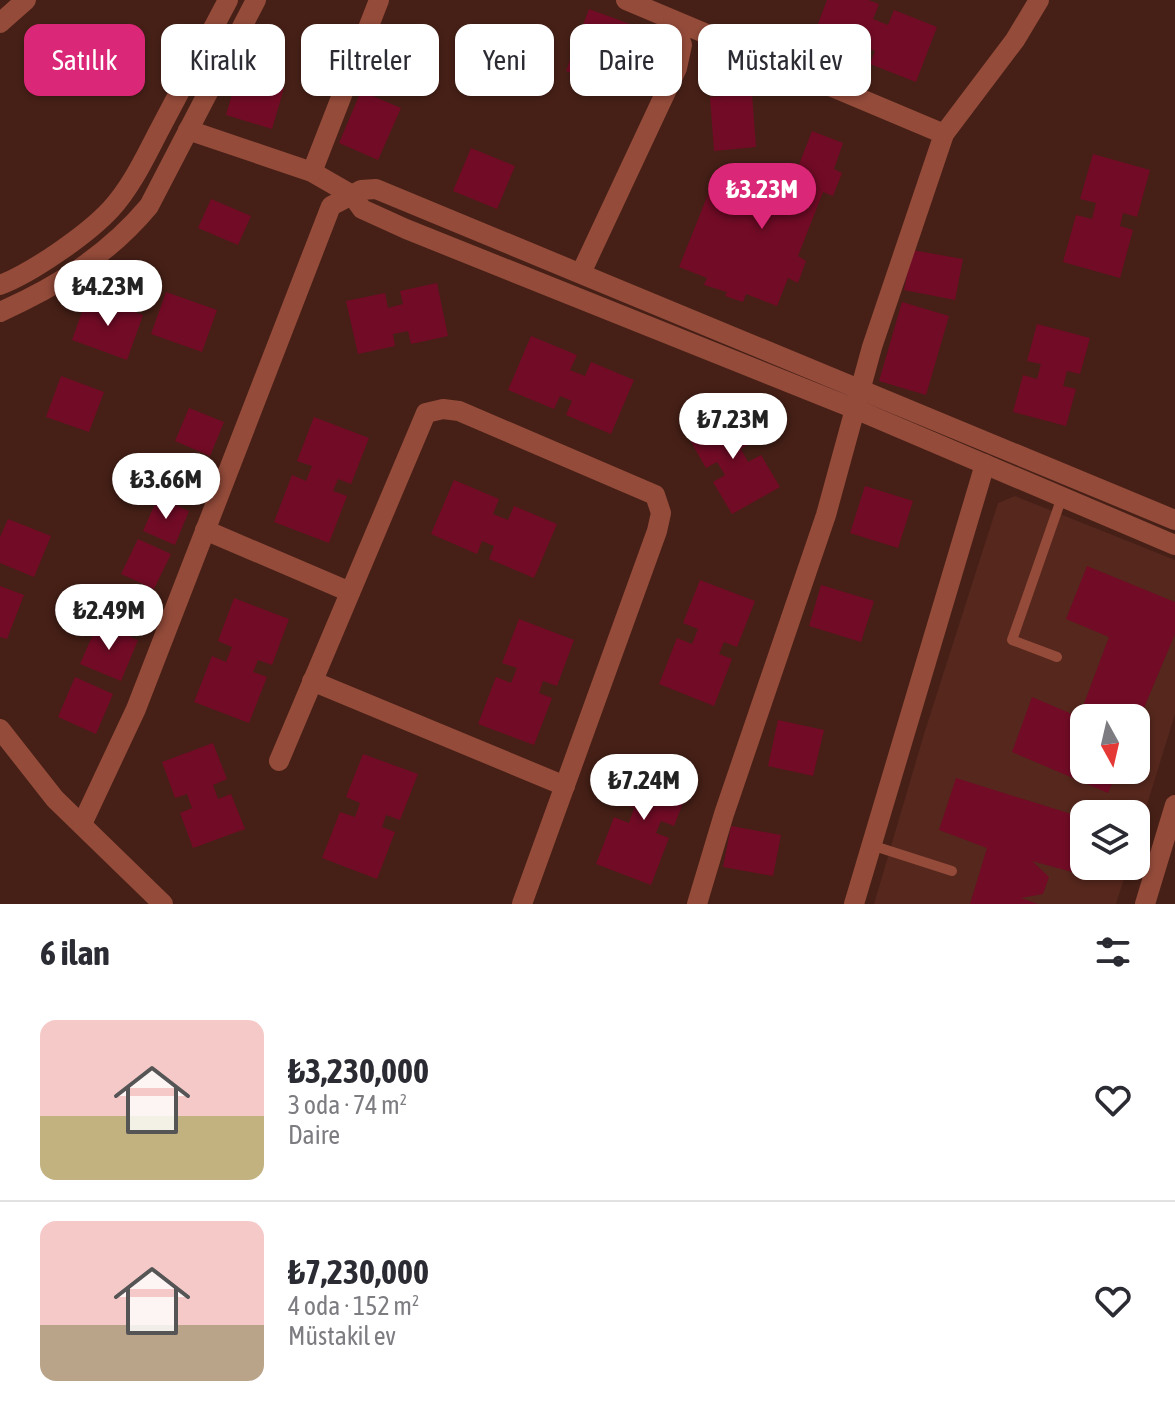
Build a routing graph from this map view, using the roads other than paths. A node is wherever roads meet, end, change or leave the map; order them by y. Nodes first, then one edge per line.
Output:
1 (26, 0) edge
2 (228, 0) edge
3 (256, 0) edge
4 (379, 0) edge
5 (626, 0) edge
6 (1039, 0) edge
7 (673, 20) junction
8 (0, 23) edge
9 (188, 130) junction
10 (944, 134) junction
11 (312, 172) junction
12 (352, 195) junction
13 (581, 273) junction
14 (0, 285) edge
15 (0, 312) edge
16 (861, 388) junction
17 (855, 409) junction
18 (985, 464) junction
19 (1062, 497) junction
20 (1175, 520) edge
21 (205, 530) junction
22 (1175, 545) edge
23 (350, 592) junction
24 (1057, 657) dead end
25 (312, 681) junction
26 (0, 729) edge
27 (279, 761) dead end
28 (565, 786) junction
29 (1175, 805) edge
30 (82, 824) junction
31 (871, 845) junction
32 (952, 871) dead end
33 (163, 904) edge
34 (522, 904) edge
35 (697, 904) edge
36 (854, 904) edge
37 (1145, 904) edge

1 - 8 street
2 - 14 street
3 - 9 street
4 - 11 street
5 - 7 street
6 - 10 street
7 - 10 street
7 - 13 street
9 - 11 street
9 - 15 street
10 - 16 street
11 - 12 street
12 - 13 street
12 - 17 street
12 - 21 street
13 - 16 street
16 - 17 street
16 - 20 street
17 - 18 street
17 - 35 street
18 - 19 street
18 - 31 street
19 - 22 street
19 - 24 lane
21 - 23 street
21 - 30 street
23 - 25 street
23 - 28 street
25 - 27 street
25 - 28 street
26 - 30 street
28 - 34 street
29 - 37 street
30 - 33 street
31 - 32 lane
31 - 36 street

